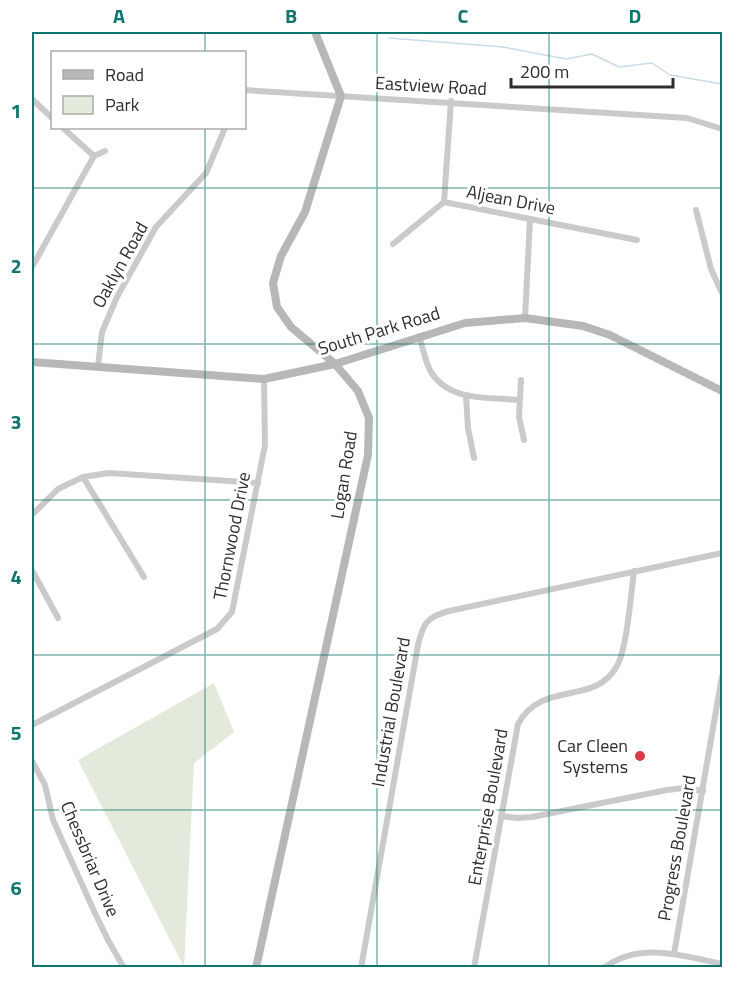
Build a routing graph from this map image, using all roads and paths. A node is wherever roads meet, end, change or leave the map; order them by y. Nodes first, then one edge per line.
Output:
1 (315, 32) edge
2 (246, 90) edge
3 (340, 96) junction
4 (32, 99) edge
5 (451, 101) junction
6 (51, 117) edge
7 (64, 129) edge
8 (225, 129) edge
9 (723, 129) edge
10 (105, 151) dead end
11 (94, 156) junction
12 (444, 202) junction
13 (696, 210) dead end
14 (530, 219) junction
15 (637, 240) dead end
16 (393, 244) dead end
17 (32, 263) edge
18 (723, 292) edge
19 (525, 318) junction
20 (419, 336) junction
21 (32, 362) edge
22 (335, 364) junction
23 (98, 366) junction
24 (264, 379) junction
25 (521, 380) dead end
26 (723, 391) edge
27 (466, 396) junction
28 (519, 400) junction
29 (524, 440) dead end
30 (474, 458) dead end
31 (83, 477) junction
32 (258, 483) junction
33 (32, 515) edge
34 (723, 553) edge
35 (32, 570) edge
36 (634, 571) junction
37 (144, 577) dead end
38 (58, 618) dead end
39 (723, 676) edge
40 (32, 724) edge
41 (32, 760) edge
42 (703, 791) junction
43 (501, 816) junction
44 (674, 954) junction
45 (722, 964) edge
46 (124, 968) edge
47 (256, 968) edge
48 (361, 968) edge
49 (474, 968) edge
50 (604, 968) edge

1 - 3 street
2 - 3 street, Eastview Road
3 - 5 street, Eastview Road
3 - 22 street, Logan Road
4 - 6 street
5 - 9 street, Eastview Road
5 - 12 street, Aljean Drive
7 - 11 street
8 - 23 street, Oaklyn Road
10 - 11 street
11 - 17 street
12 - 14 street, Aljean Drive
12 - 16 street
13 - 18 street
14 - 15 street, Aljean Drive
14 - 19 street
19 - 20 street, South Park Road
19 - 26 street, South Park Road
20 - 22 street, South Park Road
20 - 27 street
21 - 23 street, South Park Road
22 - 24 street, South Park Road
22 - 47 street, Logan Road
23 - 24 street, South Park Road
24 - 32 street, Thornwood Drive
25 - 28 street
27 - 28 street
27 - 30 street
28 - 29 street
31 - 32 street
31 - 33 street
31 - 37 street
32 - 40 street, Thornwood Drive
34 - 36 street, Industrial Boulevard
35 - 38 street
36 - 43 street, Enterprise Boulevard
36 - 48 street, Industrial Boulevard
39 - 42 street, Progress Boulevard
41 - 46 street, Chessbriar Drive
42 - 43 street
42 - 44 street, Progress Boulevard
43 - 49 street, Enterprise Boulevard
44 - 45 street
44 - 50 street

